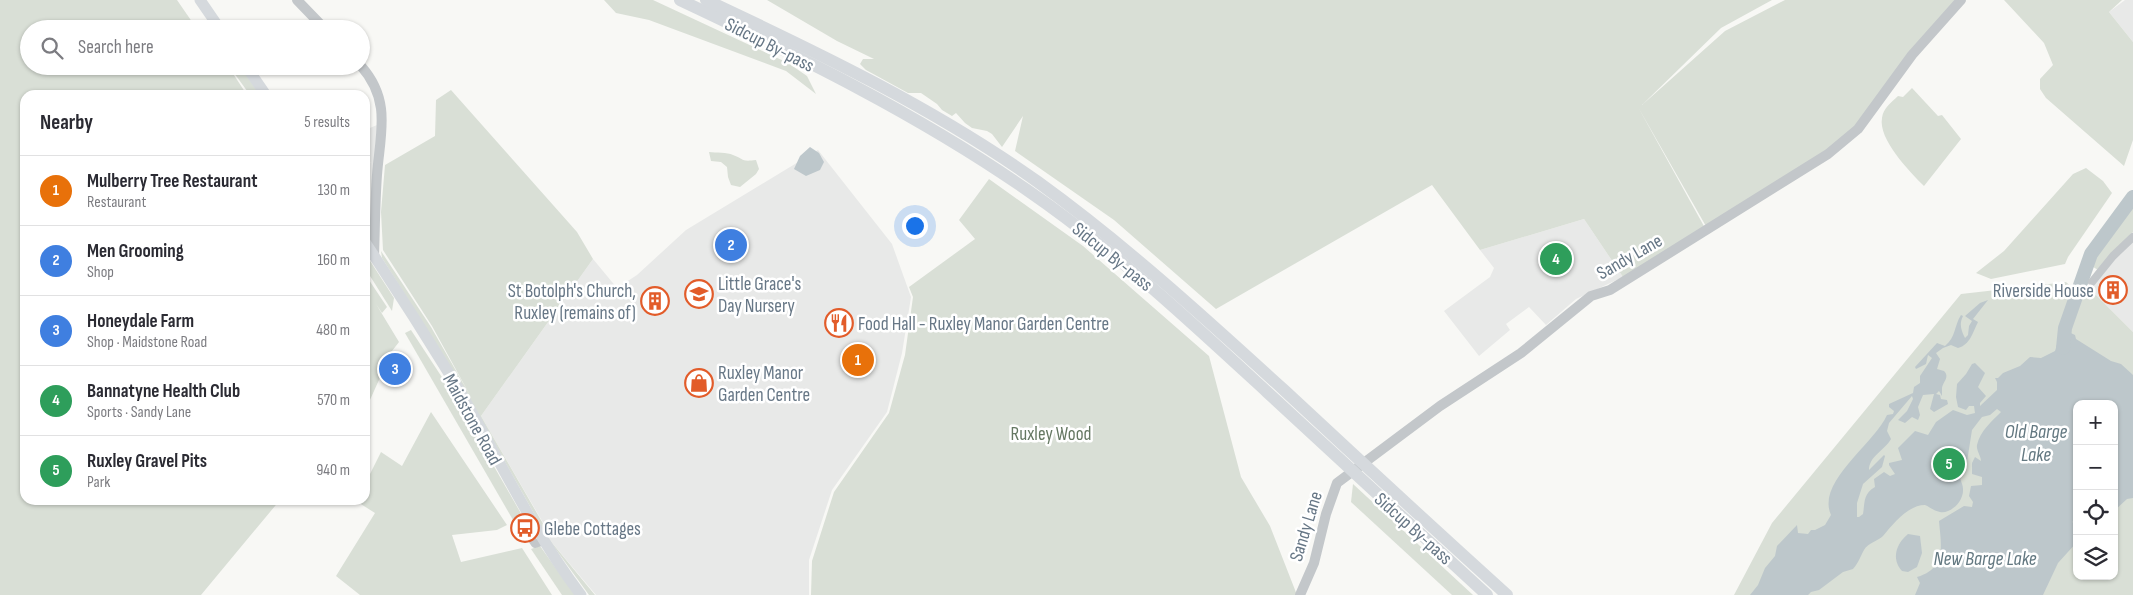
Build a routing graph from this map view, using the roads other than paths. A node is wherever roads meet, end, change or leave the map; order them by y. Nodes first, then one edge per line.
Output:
1 (200, 0) edge
2 (297, 0) edge
3 (680, 0) edge
4 (706, 0) edge
5 (1961, 0) edge
6 (214, 20) edge
7 (316, 20) edge
8 (252, 75) edge
9 (367, 75) edge
10 (263, 90) edge
11 (2133, 237) edge
12 (370, 250) edge
13 (374, 256) junction
14 (2092, 282) dead end
15 (1363, 473) junction
16 (518, 519) dead end
17 (544, 541) junction
18 (581, 595) edge
19 (1300, 595) edge
20 (1487, 595) edge
21 (1507, 595) edge

1 - 6 main road
2 - 7 street
3 - 15 highway, Sidcup By-pass
4 - 15 highway, Sidcup By-pass
5 - 19 street, Sandy Lane
8 - 10 main road
9 - 13 street
11 - 14 street
12 - 13 main road, Maidstone Road
13 - 17 main road, Maidstone Road
15 - 20 highway, Sidcup By-pass
15 - 21 highway, Sidcup By-pass
16 - 17 street
17 - 18 main road, Maidstone Road

